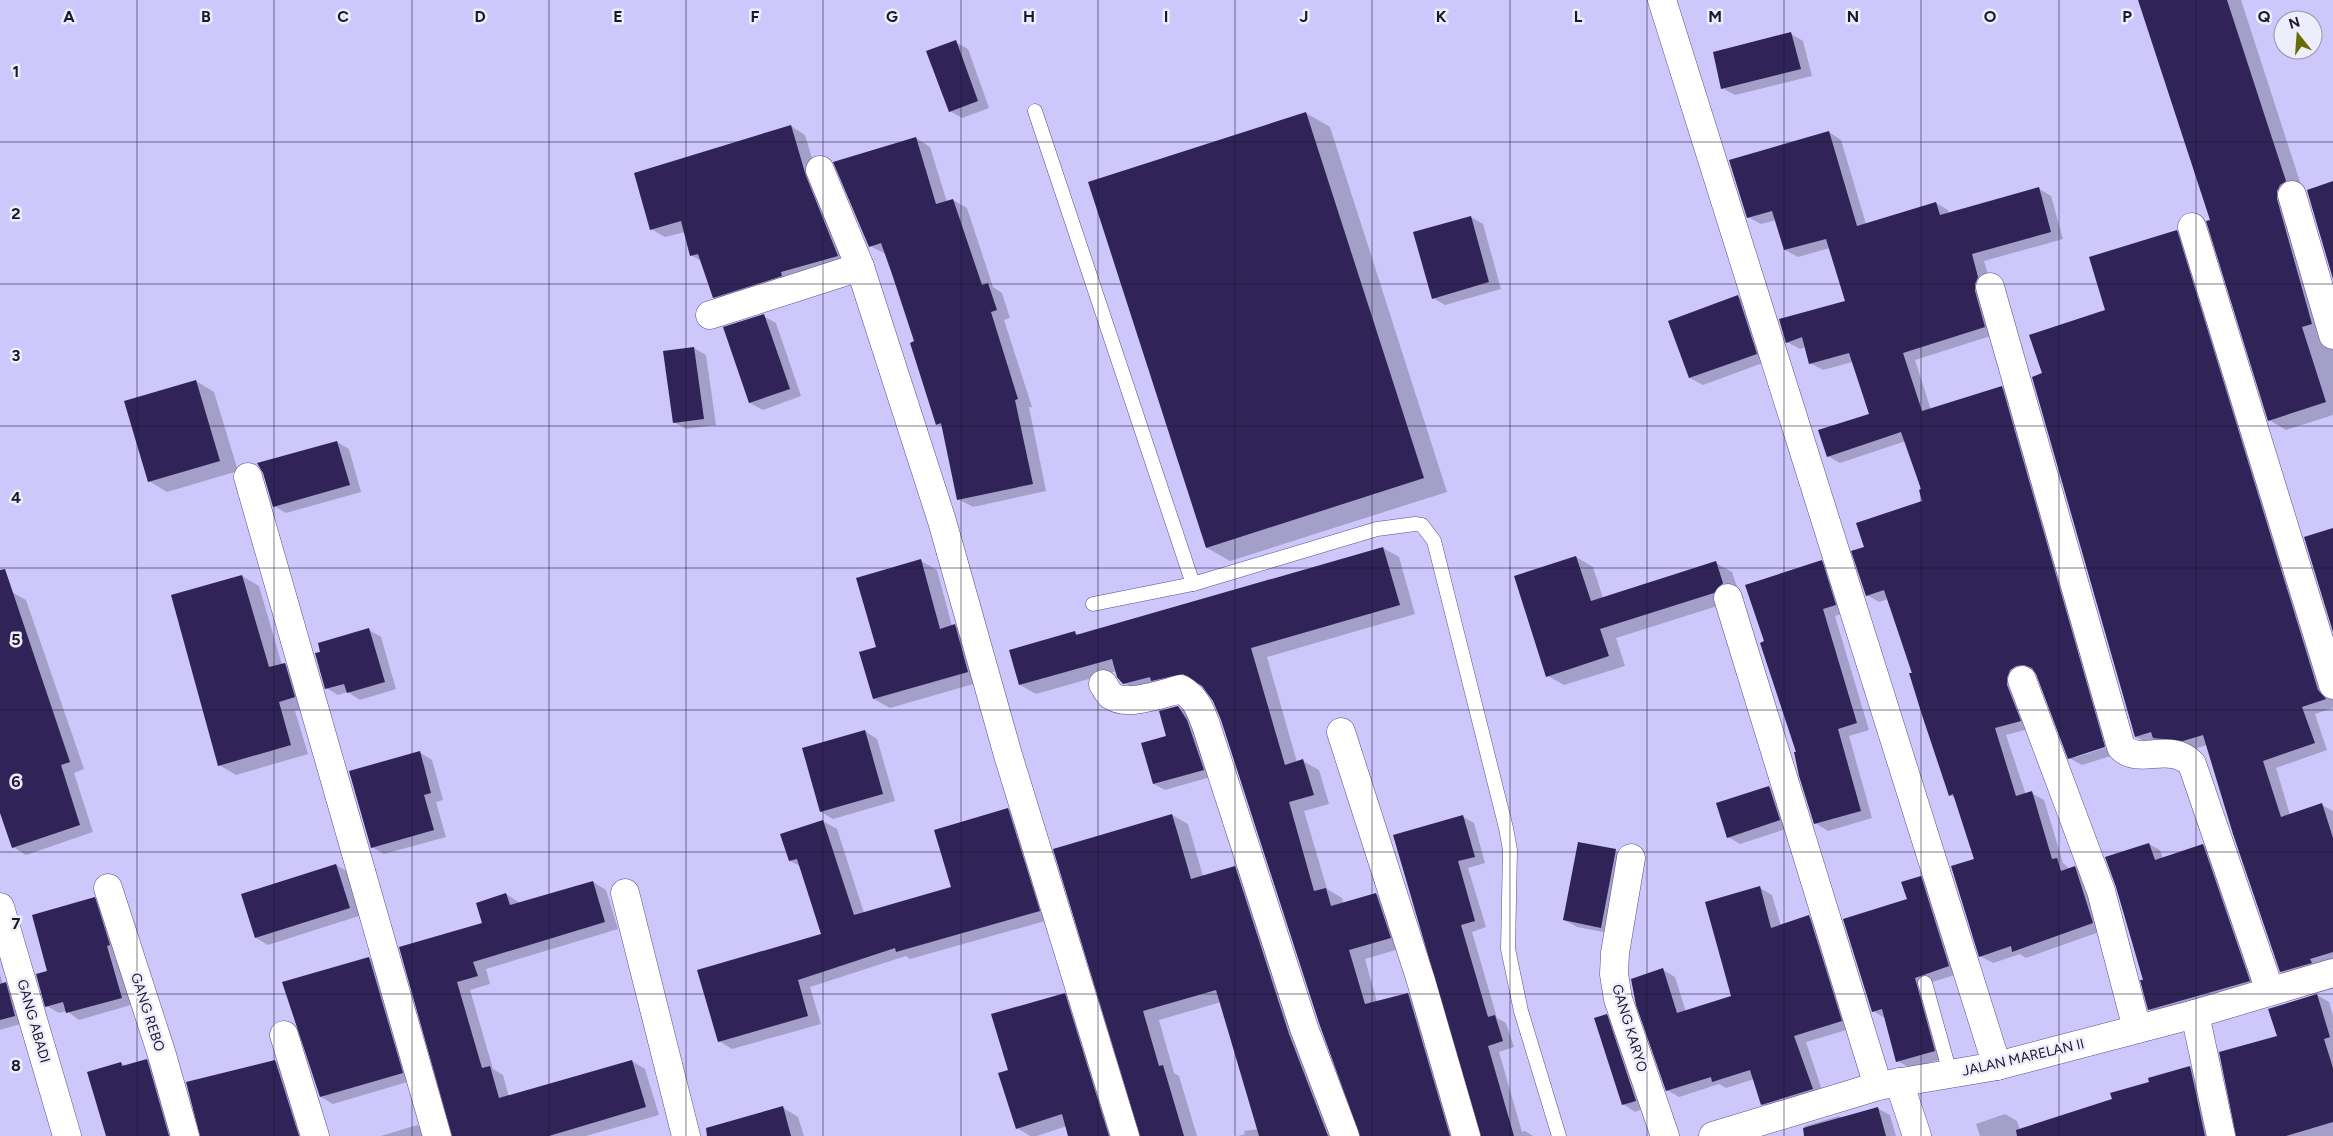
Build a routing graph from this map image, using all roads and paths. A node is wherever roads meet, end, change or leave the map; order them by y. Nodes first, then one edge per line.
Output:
1 (1662, 0) edge
2 (1035, 111) dead end
3 (820, 170) dead end
4 (2292, 195) dead end
5 (2192, 227) dead end
6 (860, 267) junction
7 (1990, 287) dead end
8 (710, 315) dead end
9 (2333, 335) edge
10 (248, 477) dead end
11 (1192, 584) junction
12 (1728, 598) dead end
13 (1093, 604) dead end
14 (2022, 680) dead end
15 (1103, 684) dead end
16 (2333, 685) edge
17 (1341, 732) dead end
18 (1631, 858) dead end
19 (108, 888) dead end
20 (625, 893) dead end
21 (0, 907) edge
22 (2333, 973) edge
23 (1925, 983) dead end
24 (2270, 991) junction
25 (2195, 1014) junction
26 (2137, 1029) junction
27 (284, 1035) dead end
28 (1997, 1066) junction
29 (1950, 1073) junction
30 (1889, 1084) junction
31 (66, 1136) edge
32 (185, 1136) edge
33 (315, 1136) edge
34 (437, 1136) edge
35 (686, 1136) edge
36 (1125, 1136) edge
37 (1345, 1136) edge
38 (1466, 1136) edge
39 (1559, 1136) edge
40 (1665, 1136) edge
41 (1713, 1136) edge
42 (1916, 1136) edge
43 (2221, 1136) edge

1 - 28 street
2 - 11 lane
3 - 6 street
4 - 9 street
5 - 16 street
6 - 8 street
6 - 36 street
7 - 24 street
10 - 34 street
11 - 13 lane
11 - 39 lane
12 - 30 street
14 - 26 street
15 - 37 street
17 - 38 street
18 - 40 street, GANG KARYO
19 - 32 street, GANG REBO
20 - 35 street
21 - 31 street, GANG ABADI
22 - 24 street, JALAN MARELAN II
23 - 29 lane
24 - 25 street, JALAN MARELAN II
25 - 26 street, JALAN MARELAN II
25 - 43 street
26 - 28 street, JALAN MARELAN II
27 - 33 street
28 - 29 street, JALAN MARELAN II
29 - 30 street, JALAN MARELAN II
30 - 41 street, JALAN MARELAN II
30 - 42 street

